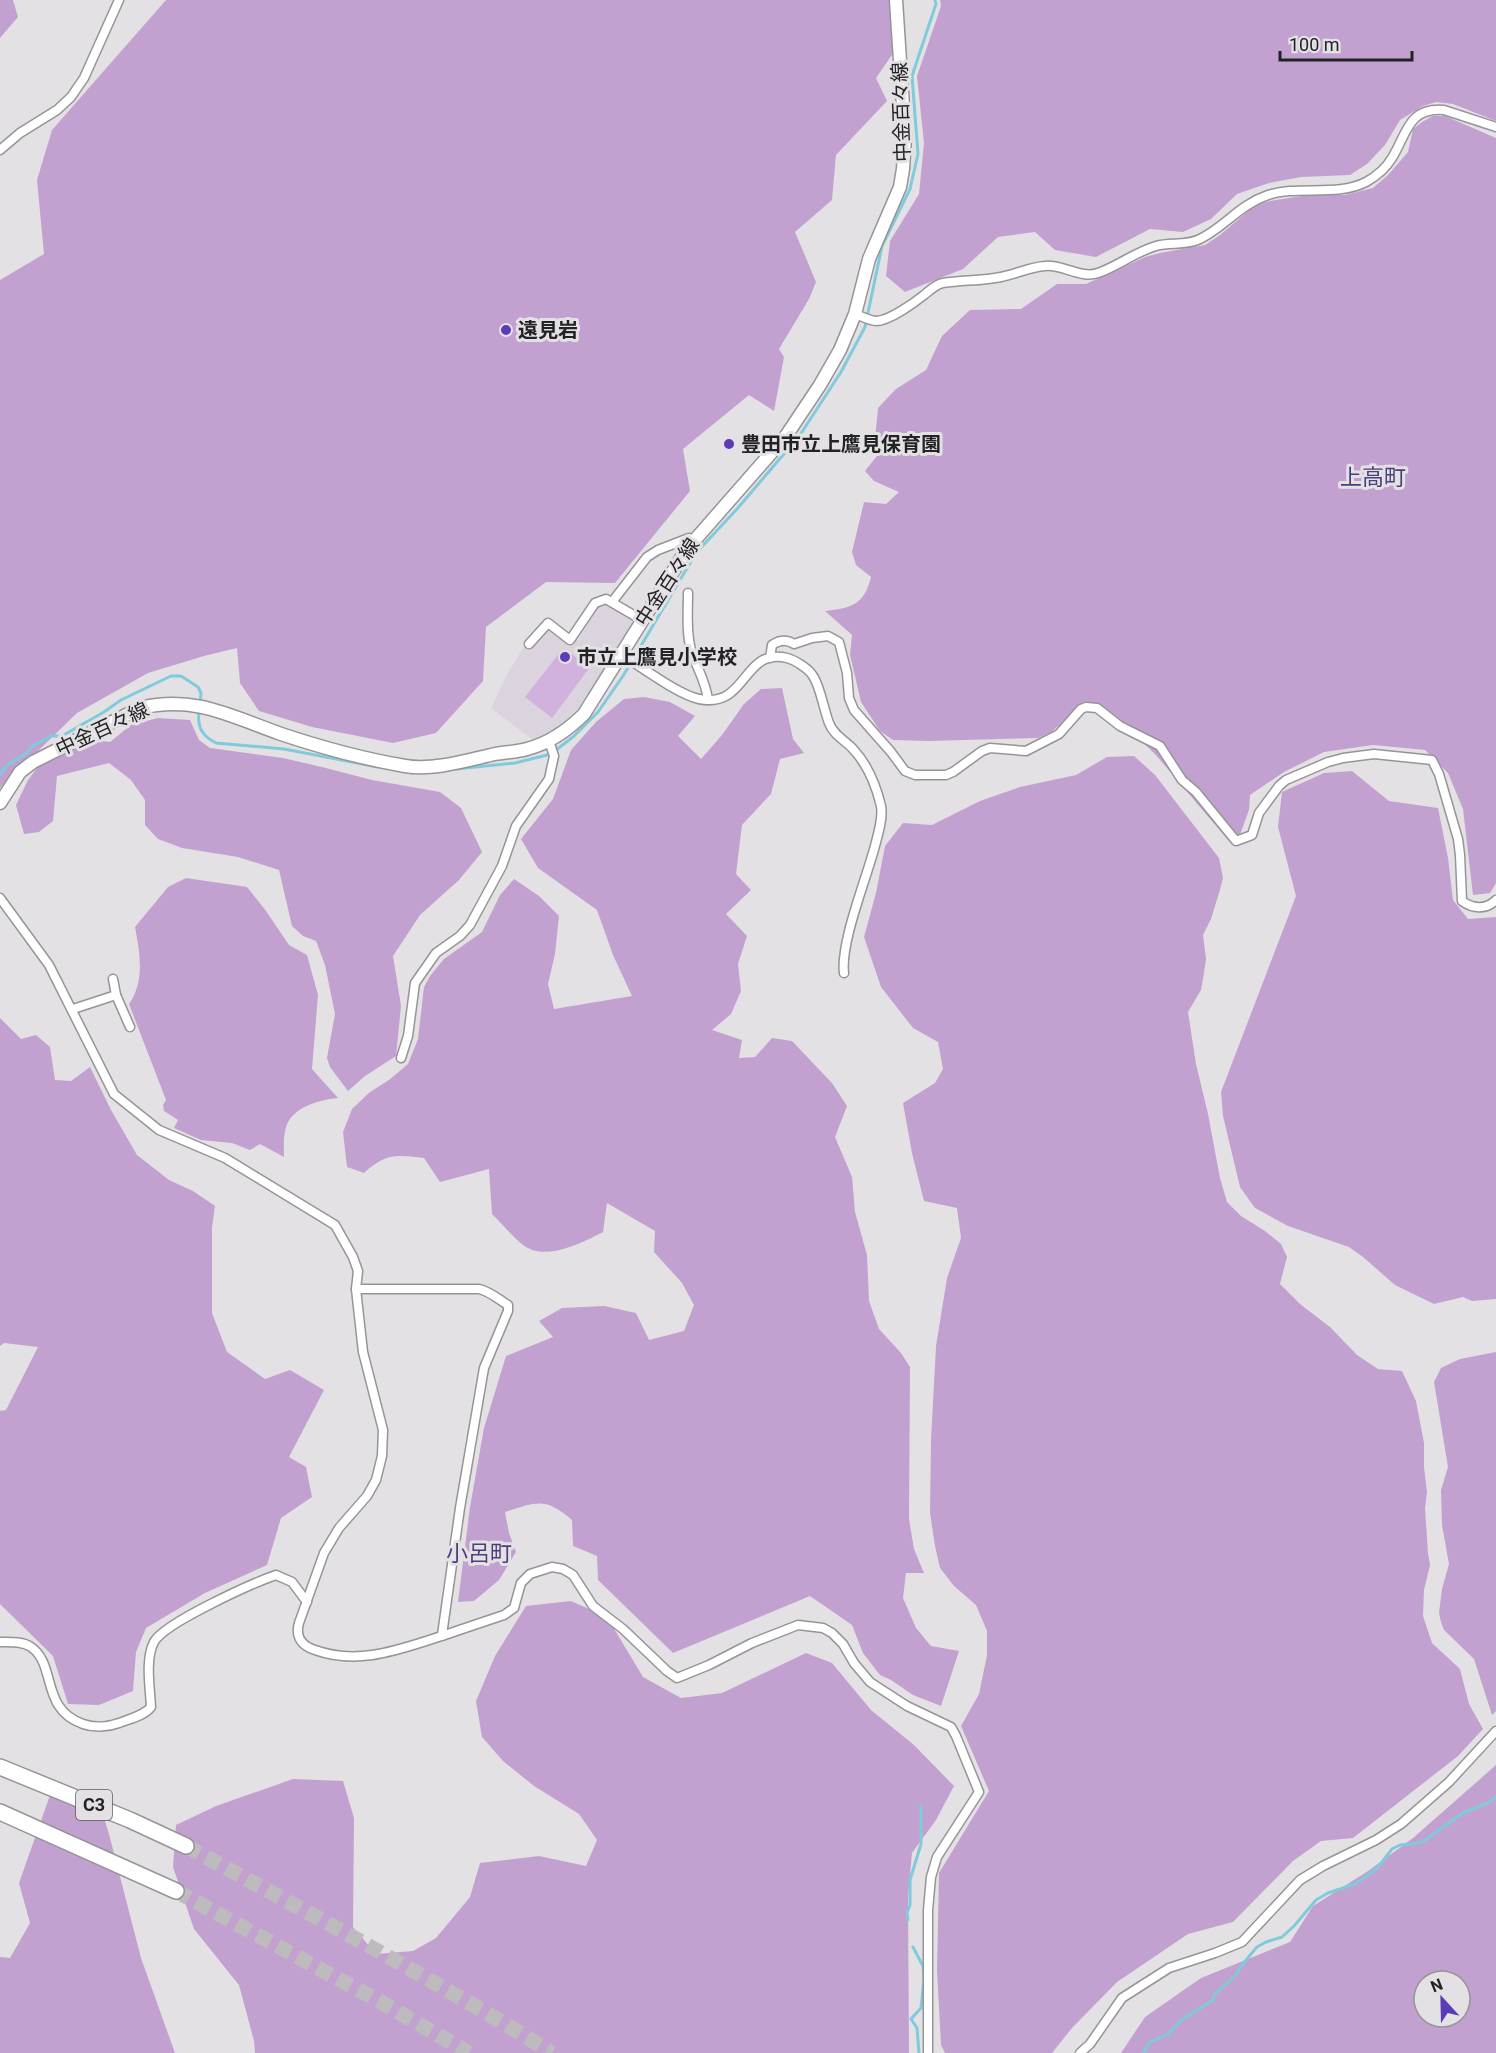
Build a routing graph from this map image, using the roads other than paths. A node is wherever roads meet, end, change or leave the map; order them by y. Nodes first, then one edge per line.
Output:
1 (119, 0) edge
2 (896, 0) edge
3 (1496, 128) edge
4 (0, 150) edge
5 (857, 315) junction
6 (693, 541) junction
7 (688, 593) dead end
8 (612, 602) junction
9 (642, 620) junction
10 (529, 644) dead end
11 (622, 655) junction
12 (770, 658) junction
13 (708, 700) junction
14 (549, 743) junction
15 (0, 803) edge
16 (0, 898) edge
17 (1496, 900) edge
18 (844, 974) dead end
19 (112, 979) dead end
20 (116, 995) junction
21 (73, 1009) junction
22 (130, 1027) dead end
23 (401, 1059) dead end
24 (356, 1289) junction
25 (307, 1602) junction
26 (442, 1635) junction
27 (0, 1642) edge
28 (1496, 1731) edge
29 (0, 1767) edge
30 (0, 1812) edge
31 (186, 1846) tunnel mouth
32 (176, 1891) tunnel mouth
33 (928, 2053) edge
34 (1080, 2053) edge

1 - 4 street
2 - 5 main road, 中金百々線
3 - 5 street
5 - 6 main road, 中金百々線
6 - 8 street
6 - 9 main road, 中金百々線
7 - 13 street
8 - 9 street
8 - 10 street
9 - 11 main road, 中金百々線
11 - 13 street
11 - 14 main road, 中金百々線
12 - 13 street
12 - 17 street
12 - 18 street
14 - 15 main road, 中金百々線
14 - 23 street
16 - 21 street
19 - 20 street
20 - 21 street
20 - 22 street
21 - 24 street
24 - 25 street
24 - 26 street
25 - 26 street
25 - 27 street
26 - 33 street
28 - 34 street
29 - 31 highway, C3
30 - 32 highway, C3

